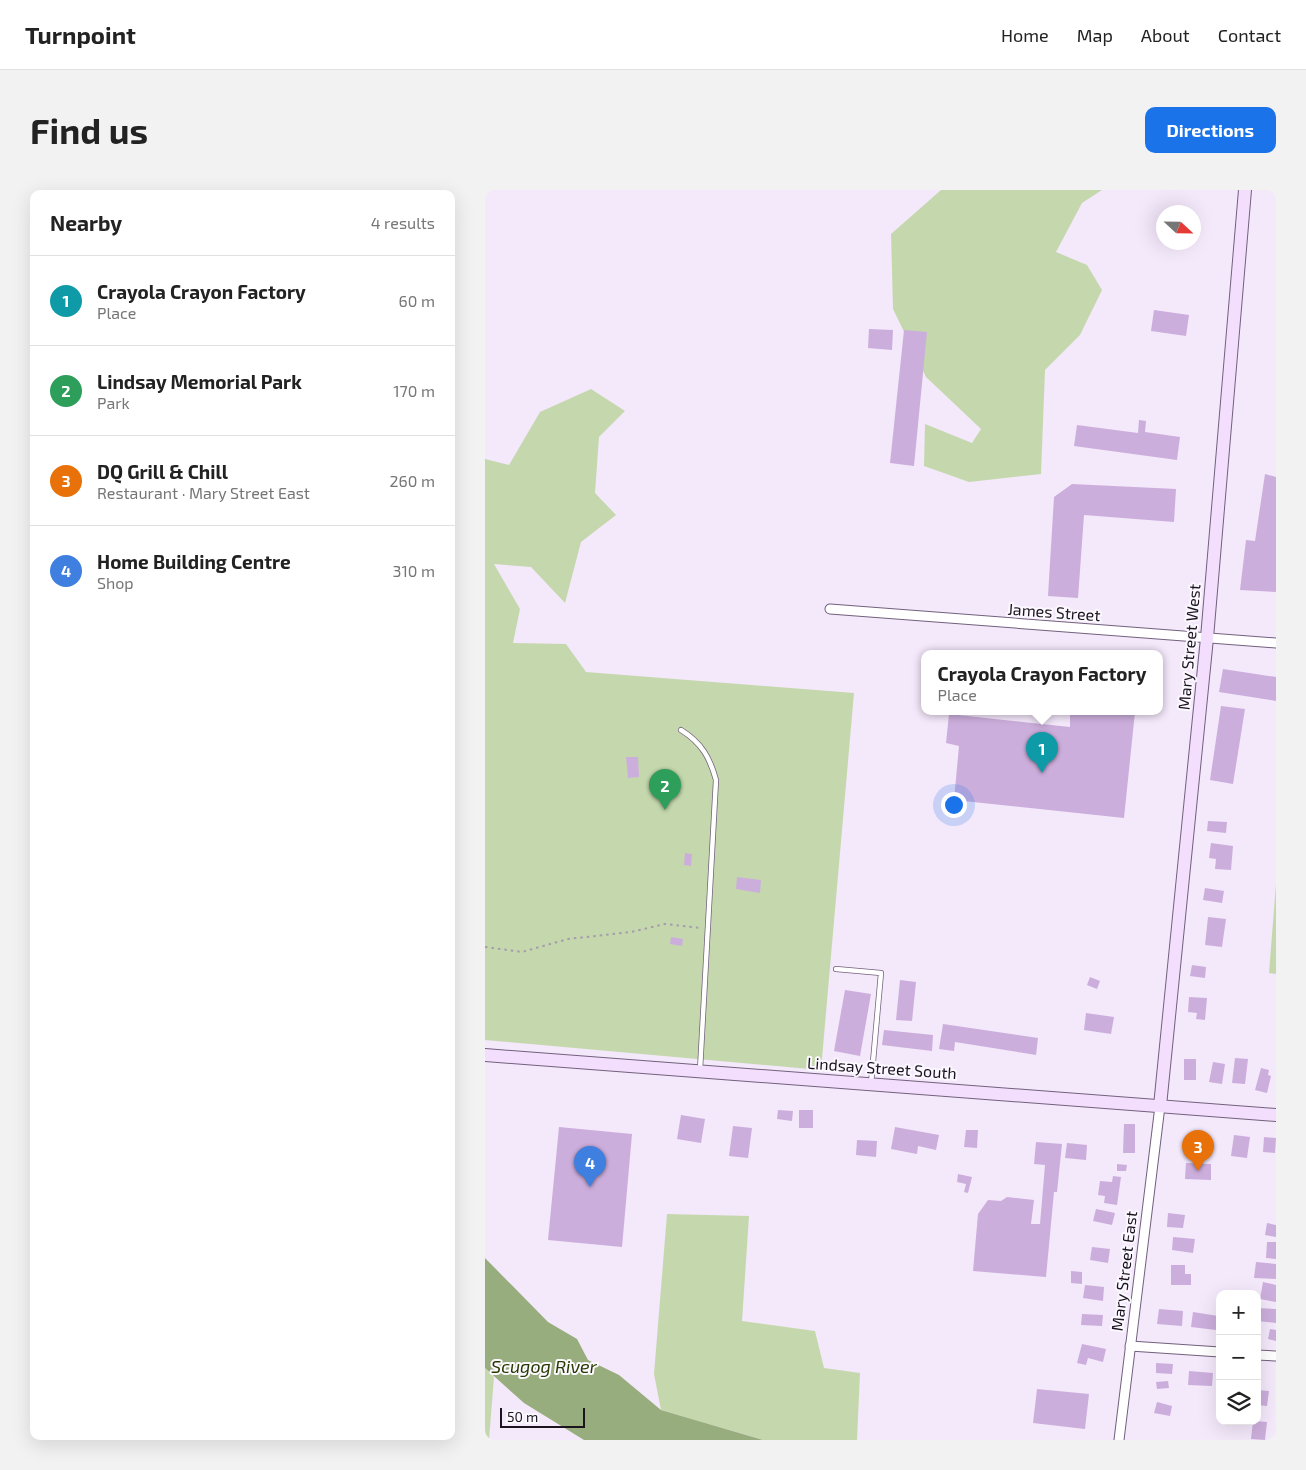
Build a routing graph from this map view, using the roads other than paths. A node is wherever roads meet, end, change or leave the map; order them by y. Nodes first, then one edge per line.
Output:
1 (1245, 190) edge
2 (830, 609) dead end
3 (1207, 638) junction
4 (1276, 643) edge
5 (681, 730) dead end
6 (836, 969) dead end
7 (485, 1055) edge
8 (700, 1071) junction
9 (871, 1084) junction
10 (1160, 1106) junction
11 (1276, 1116) edge
12 (1130, 1346) junction
13 (1216, 1352) edge
14 (1261, 1355) edge
15 (1276, 1356) edge
16 (1119, 1440) edge

1 - 3 street, Mary Street West
2 - 3 street, James Street
3 - 4 street, James Street
3 - 10 street, Mary Street West
5 - 8 lane
6 - 9 lane
7 - 8 street, Lindsay Street South
8 - 9 street, Lindsay Street South
9 - 10 street, Lindsay Street South
10 - 11 street, Lindsay Street South
10 - 12 street, Mary Street East
12 - 13 street
12 - 16 street, Mary Street East
14 - 15 street

